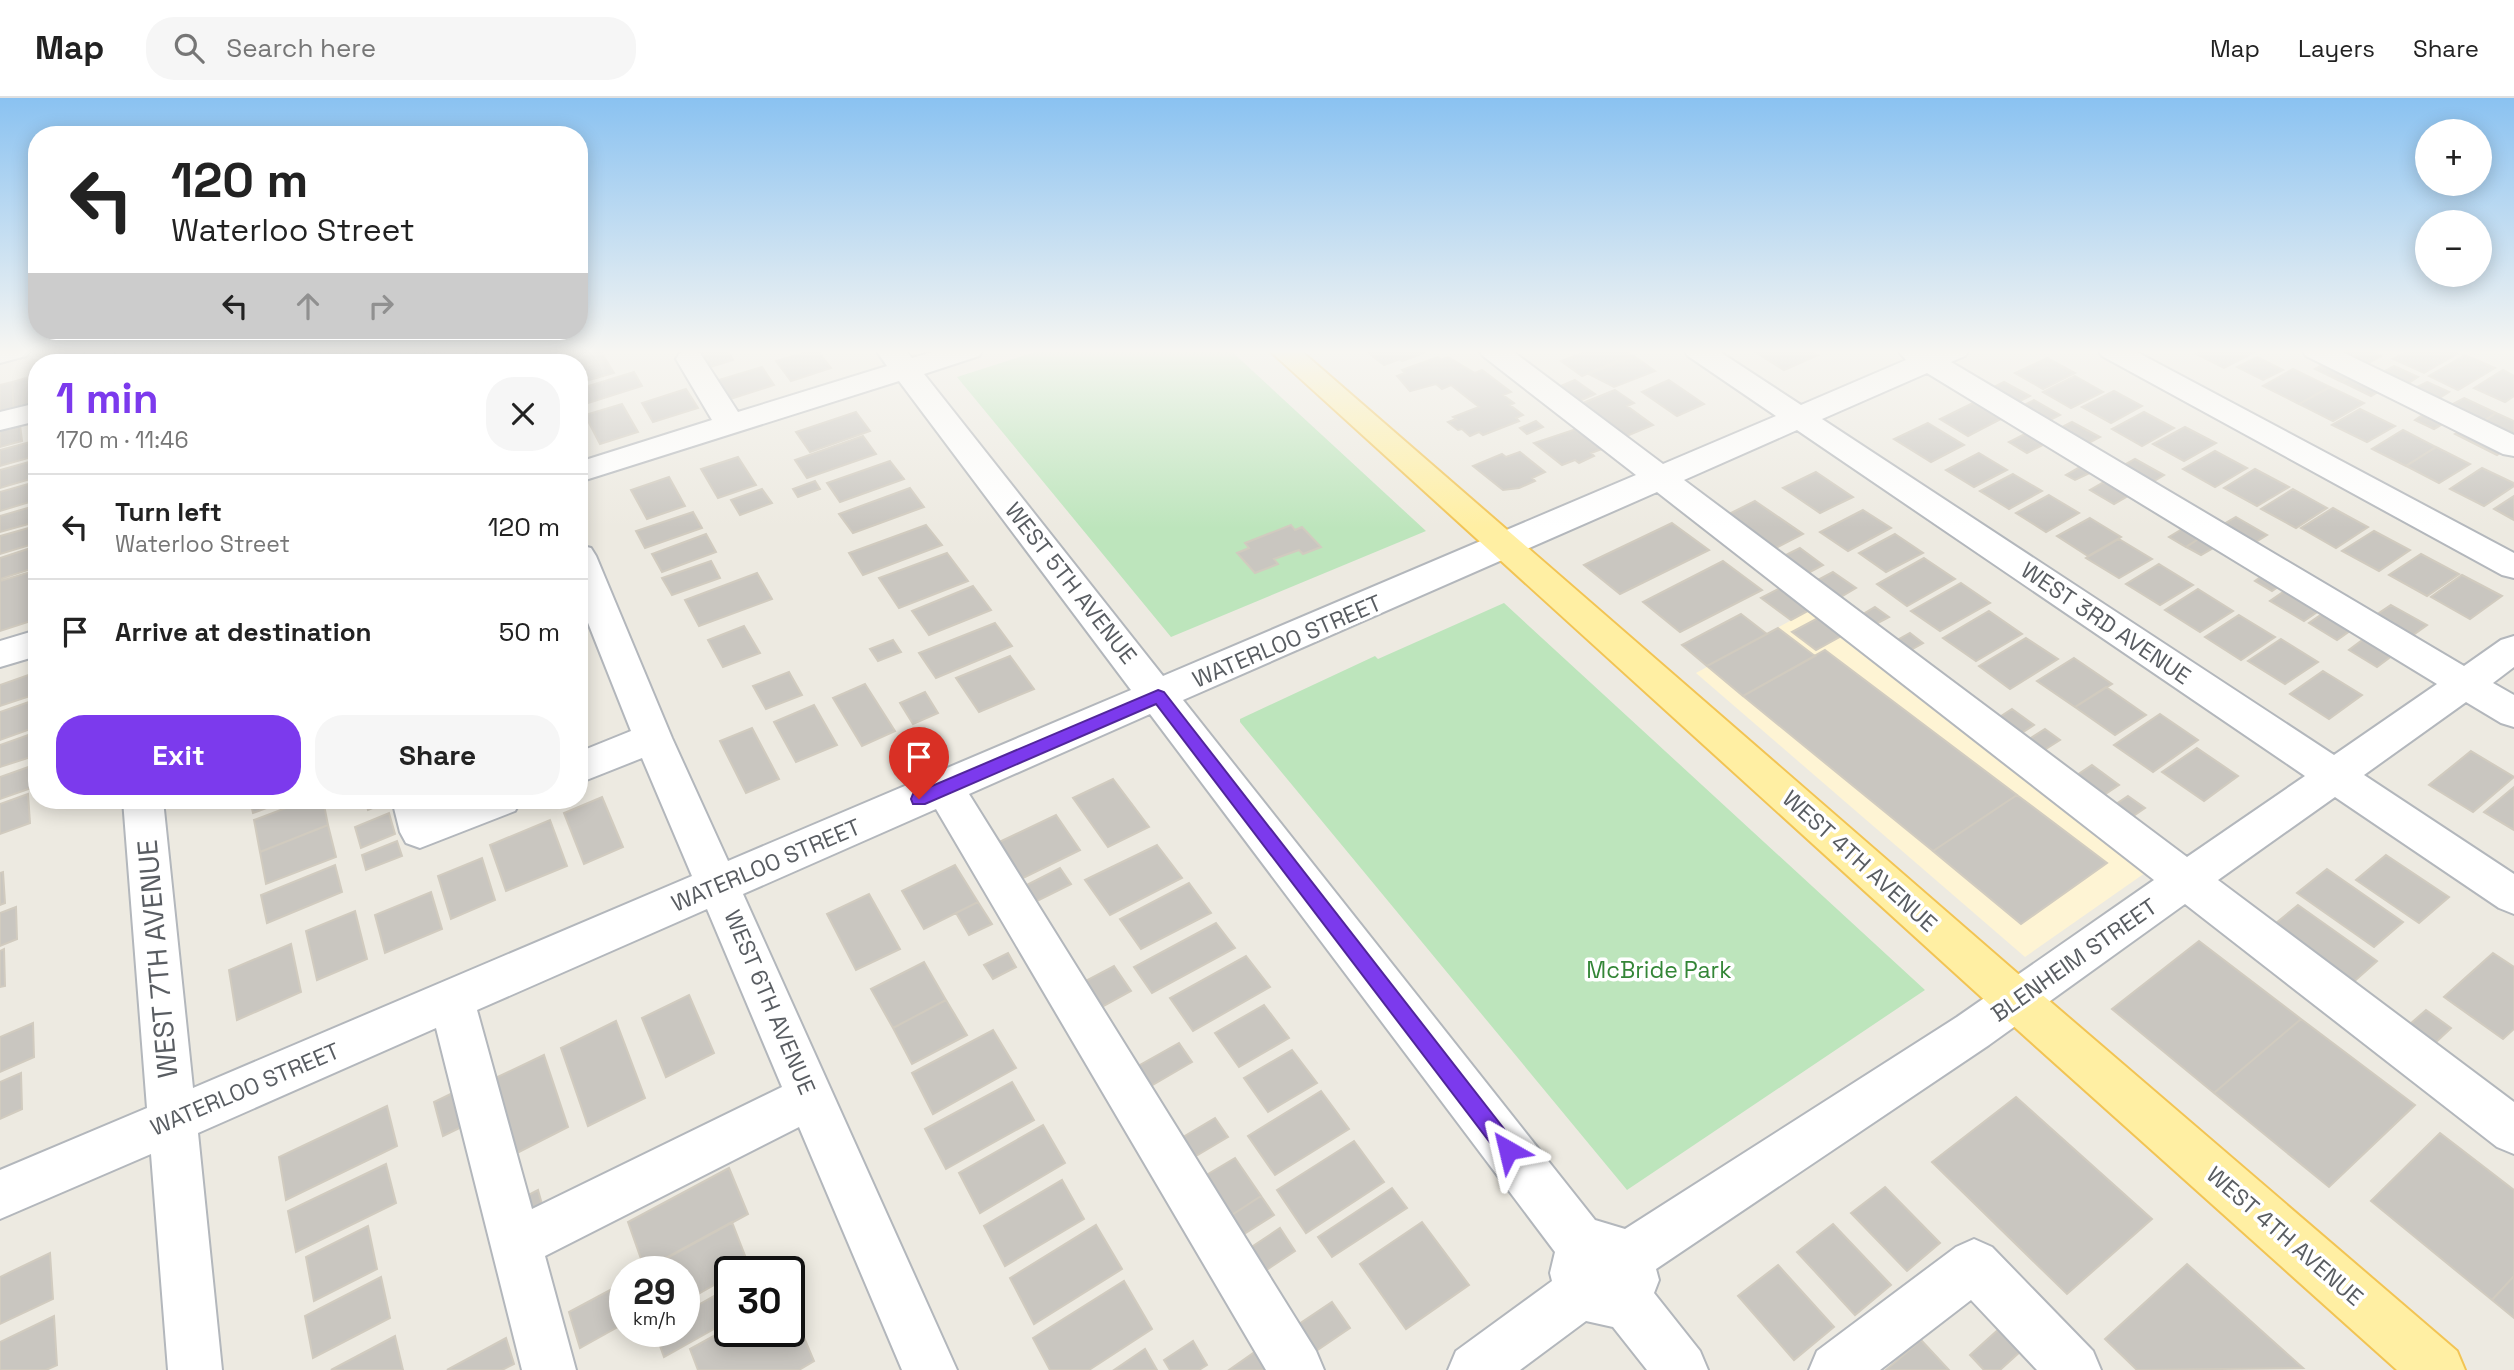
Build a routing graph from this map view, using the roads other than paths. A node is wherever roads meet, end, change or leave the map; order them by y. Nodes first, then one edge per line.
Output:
1 (721, 409) edge
2 (770, 409) edge
3 (936, 409) edge
4 (1350, 409) edge
5 (1570, 409) edge
6 (1787, 409) edge
7 (1818, 409) edge
8 (2021, 409) edge
9 (2222, 409) edge
10 (2437, 409) edge
11 (28, 414) edge
12 (1800, 418) junction
13 (0, 421) edge
14 (730, 425) junction
15 (2514, 447) edge
16 (588, 469) edge
17 (1660, 479) junction
18 (1505, 546) junction
19 (2514, 567) edge
20 (588, 578) edge
21 (28, 646) edge
22 (2514, 649) edge
23 (0, 654) edge
24 (2465, 684) junction
25 (1158, 696) junction
26 (2514, 713) edge
27 (653, 738) junction
28 (588, 764) edge
29 (2334, 776) junction
30 (944, 788) junction
31 (144, 809) edge
32 (414, 809) edge
33 (478, 809) edge
34 (2185, 881) junction
35 (719, 885) junction
36 (2514, 896) edge
37 (452, 1000) junction
38 (2016, 1000) junction
39 (810, 1097) junction
40 (172, 1121) junction
41 (2514, 1131) edge
42 (0, 1195) edge
43 (516, 1244) junction
44 (1605, 1274) junction
45 (195, 1370) edge
46 (549, 1370) edge
47 (930, 1370) edge
48 (1297, 1370) edge
49 (1475, 1370) edge
50 (1681, 1370) edge
51 (1836, 1370) edge
52 (2074, 1370) edge
53 (2438, 1370) edge

1 - 14 street
2 - 14 street
3 - 25 street, WEST 5TH AVENUE
4 - 18 main road, WEST 4TH AVENUE
5 - 17 street
6 - 12 street, WEST 3RD AVENUE
7 - 12 street, WATERLOO STREET
8 - 24 street
9 - 19 street
10 - 15 street
11 - 13 street
12 - 17 street, WATERLOO STREET
12 - 29 street, WEST 3RD AVENUE
14 - 16 street
17 - 18 street, WATERLOO STREET
17 - 34 street
18 - 25 street, WATERLOO STREET
18 - 38 main road, WEST 4TH AVENUE
20 - 27 street, WEST 6TH AVENUE
21 - 23 street
22 - 24 street, BLENHEIM STREET
24 - 26 street
24 - 29 street, BLENHEIM STREET
25 - 30 street, WATERLOO STREET
25 - 44 street, WEST 5TH AVENUE
27 - 28 street
27 - 35 street, WEST 6TH AVENUE
29 - 34 street, BLENHEIM STREET
29 - 36 street, WEST 3RD AVENUE
30 - 35 street, WATERLOO STREET
30 - 48 street
31 - 40 street, WEST 7TH AVENUE
32 - 33 street
34 - 38 street, BLENHEIM STREET
34 - 41 street
35 - 37 street, WATERLOO STREET
35 - 39 street, WEST 6TH AVENUE
37 - 40 street, WATERLOO STREET
37 - 43 street
38 - 44 street, BLENHEIM STREET
38 - 53 main road, WEST 4TH AVENUE
39 - 43 street
39 - 47 street, WEST 6TH AVENUE
40 - 42 street, WATERLOO STREET
40 - 45 street, WEST 7TH AVENUE
43 - 46 street
44 - 49 street, BLENHEIM STREET
44 - 50 street, WEST 5TH AVENUE
51 - 52 street

